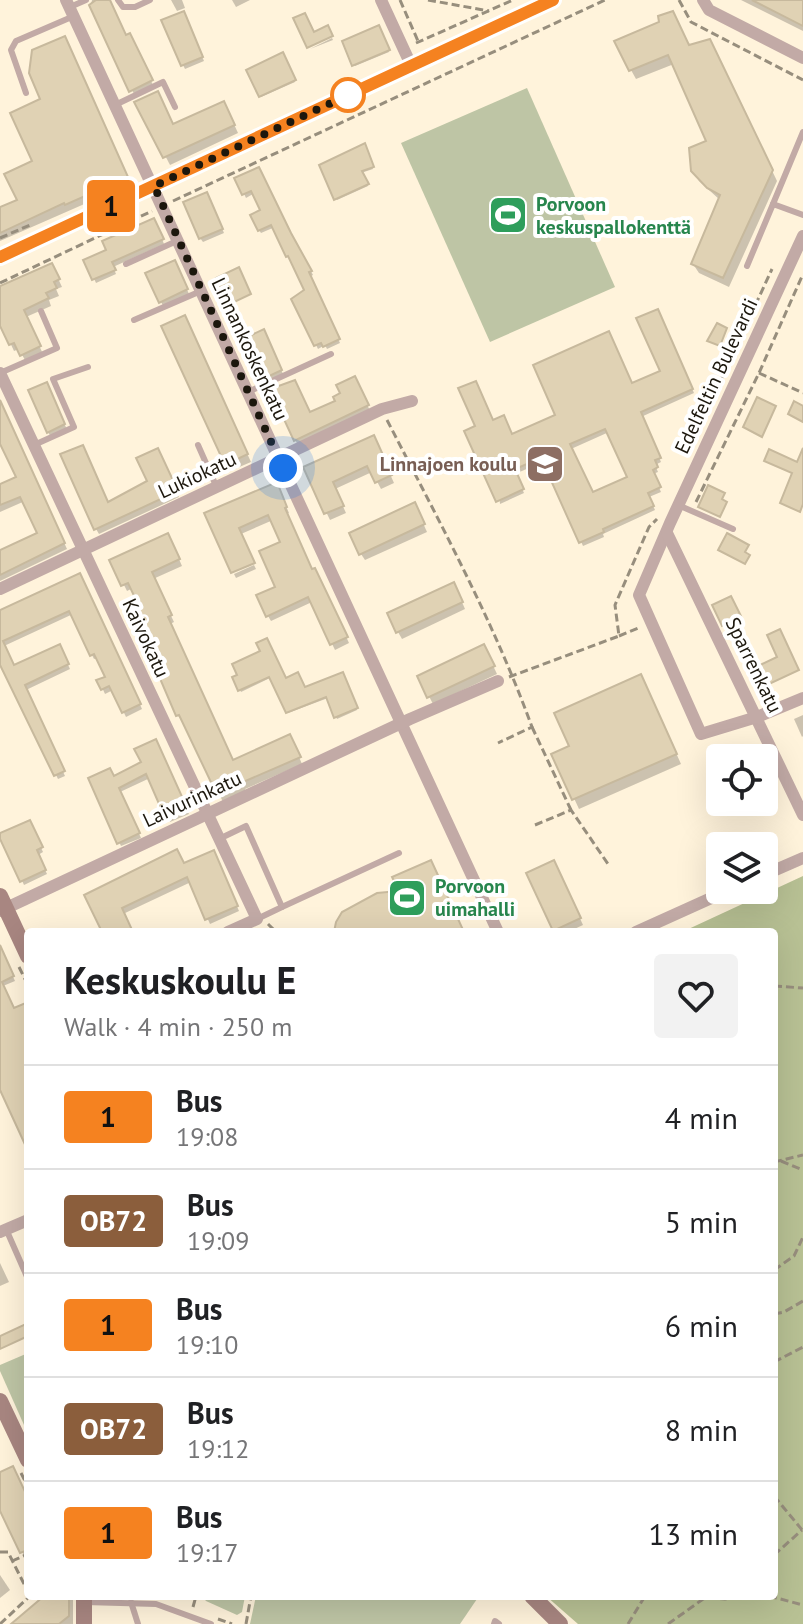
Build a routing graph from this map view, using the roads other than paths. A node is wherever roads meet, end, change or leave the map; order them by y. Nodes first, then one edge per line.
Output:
1 (86, 0) edge
2 (118, 0) edge
3 (150, 0) edge
4 (381, 0) edge
5 (553, 0) edge
6 (703, 0) edge
7 (70, 8) edge
8 (803, 58) edge
9 (411, 65) junction
10 (26, 93) dead end
11 (115, 105) junction
12 (175, 107) dead end
13 (803, 132) edge
14 (154, 186) junction
15 (773, 204) junction
16 (803, 215) edge
17 (803, 236) edge
18 (179, 240) junction
19 (0, 257) edge
20 (126, 264) dead end
21 (747, 266) dead end
22 (201, 291) junction
23 (41, 311) dead end
24 (134, 320) dead end
25 (331, 354) dead end
26 (88, 367) dead end
27 (0, 373) edge
28 (248, 392) junction
29 (412, 401) dead end
30 (34, 445) junction
31 (198, 445) dead end
32 (278, 459) junction
33 (217, 488) junction
34 (678, 505) junction
35 (668, 528) junction
36 (733, 529) dead end
37 (82, 550) junction
38 (0, 589) edge
39 (498, 681) road end
40 (803, 698) edge
41 (757, 717) junction
42 (401, 724) junction
43 (207, 813) junction
44 (803, 815) edge
45 (221, 838) junction
46 (399, 853) dead end
47 (803, 858) edge
48 (778, 869) edge
49 (706, 900) edge
50 (2, 905) edge
51 (282, 907) junction
52 (257, 919) junction
53 (237, 928) edge
54 (496, 928) edge
55 (645, 928) edge
56 (24, 948) edge
57 (24, 1222) edge
58 (3, 1231) edge
59 (24, 1271) edge
60 (0, 1401) edge
61 (24, 1452) edge
62 (84, 1600) edge
63 (100, 1600) edge
64 (536, 1600) edge
65 (131, 1602) junction
66 (84, 1624) edge
67 (138, 1624) edge
68 (211, 1624) edge
69 (560, 1624) edge

1 - 7 lane
2 - 3 lane
4 - 9 street
5 - 9 main road
6 - 8 street
7 - 10 lane
7 - 11 street, Linnankoskenkatu
9 - 14 main road
11 - 12 lane
11 - 14 street, Linnankoskenkatu
13 - 15 lane
14 - 18 street, Linnankoskenkatu
14 - 19 main road
15 - 16 lane
15 - 21 lane
17 - 34 street, Edelfeltin Bulevardi
18 - 20 lane
18 - 22 street, Linnankoskenkatu
22 - 24 lane
22 - 28 street, Linnankoskenkatu
23 - 27 lane
25 - 28 lane
26 - 30 lane
27 - 30 street, Kaivokatu
28 - 32 street, Linnankoskenkatu
29 - 32 street, Lukiokatu
30 - 37 street, Kaivokatu
31 - 33 lane
32 - 33 street, Lukiokatu
32 - 42 street, Linnankoskenkatu
33 - 37 street, Lukiokatu
34 - 35 street, Edelfeltin Bulevardi
34 - 36 lane
35 - 41 street, Sparrenkatu
35 - 41 street, Edelfeltin Bulevardi
37 - 38 street, Lukiokatu
37 - 43 street, Kaivokatu
39 - 42 street, Laivurinkatu
40 - 41 street
41 - 44 street, Sparrenkatu
42 - 43 street, Laivurinkatu
42 - 54 street, Linnankoskenkatu
43 - 45 street, Kaivokatu
43 - 50 street, Laivurinkatu
45 - 51 lane
45 - 52 street, Kaivokatu
46 - 51 lane
47 - 48 street
49 - 55 street
50 - 56 main road
51 - 52 lane
52 - 53 street
57 - 58 street
58 - 59 lane
60 - 61 main road
62 - 66 main road
63 - 65 lane
64 - 69 main road
65 - 67 lane
65 - 68 lane

